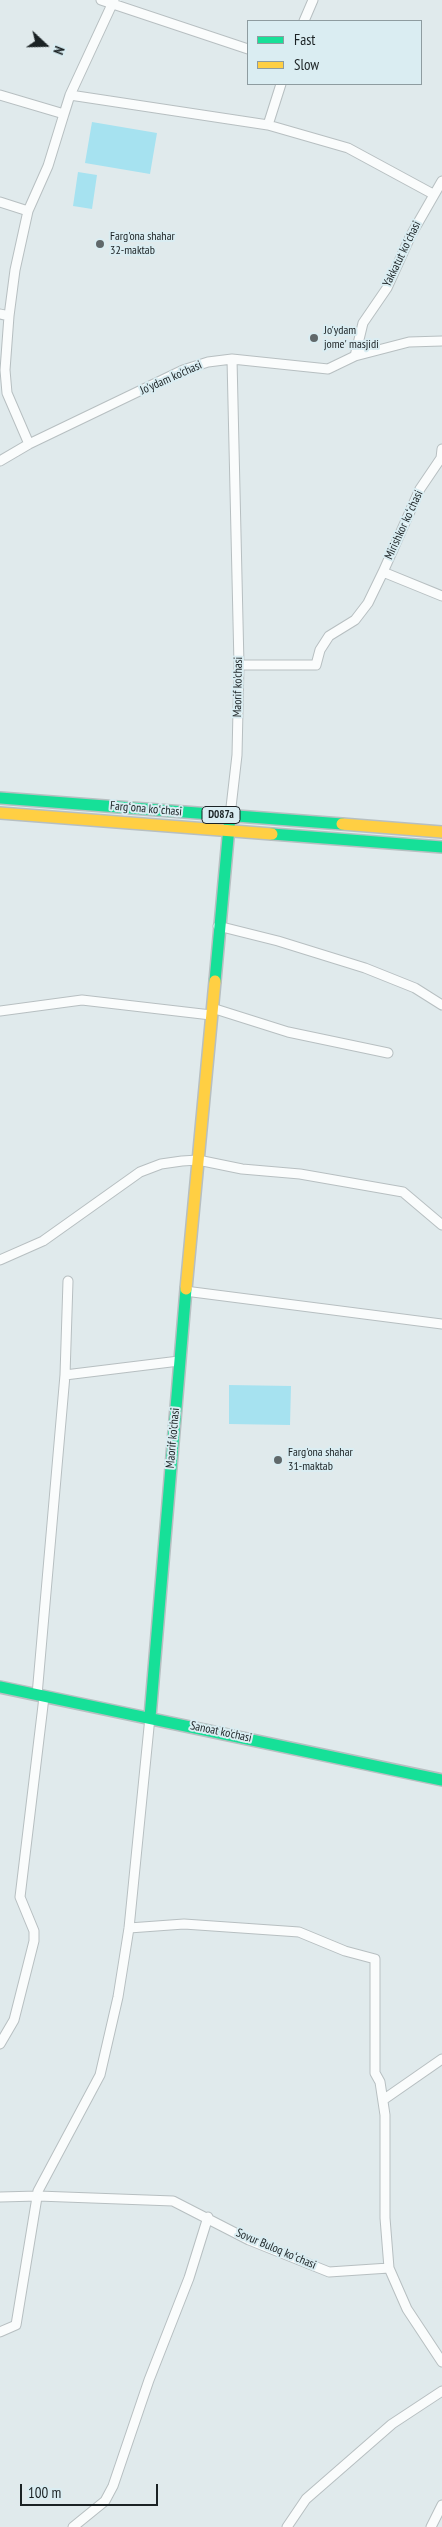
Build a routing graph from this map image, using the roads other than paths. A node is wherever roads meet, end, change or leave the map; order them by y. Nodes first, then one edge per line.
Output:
1 (102, 0) edge
2 (314, 0) edge
3 (114, 2) edge
4 (304, 20) edge
5 (247, 49) edge
6 (280, 85) edge
7 (0, 95) edge
8 (70, 95) junction
9 (64, 114) junction
10 (268, 125) junction
11 (442, 181) edge
12 (433, 194) junction
13 (0, 202) edge
14 (28, 211) junction
15 (5, 315) edge
16 (442, 341) edge
17 (355, 356) junction
18 (232, 358) junction
19 (3, 393) edge
20 (29, 444) junction
21 (442, 449) edge
22 (0, 461) edge
23 (383, 572) junction
24 (442, 596) edge
25 (240, 665) junction
26 (0, 798) edge
27 (0, 812) edge
28 (230, 816) junction
29 (228, 830) junction
30 (442, 832) edge
31 (442, 847) edge
32 (218, 926) junction
33 (442, 1005) edge
34 (0, 1011) edge
35 (211, 1011) junction
36 (388, 1052) dead end
37 (198, 1160) junction
38 (442, 1225) edge
39 (0, 1260) edge
40 (68, 1282) dead end
41 (186, 1292) junction
42 (442, 1324) edge
43 (179, 1362) junction
44 (65, 1375) junction
45 (0, 1687) edge
46 (40, 1696) junction
47 (150, 1717) junction
48 (442, 1780) edge
49 (129, 1928) junction
50 (0, 2044) edge
51 (442, 2059) edge
52 (383, 2100) junction
53 (38, 2196) junction
54 (0, 2198) edge
55 (208, 2217) junction
56 (389, 2268) junction
57 (0, 2332) edge
58 (442, 2362) edge
59 (442, 2391) edge
60 (442, 2505) edge
61 (73, 2527) edge
62 (287, 2527) edge
63 (431, 2527) edge

1 - 3 street
2 - 4 street
3 - 5 street
3 - 8 street
6 - 10 street
7 - 9 street
8 - 9 street
8 - 10 street
9 - 14 street
10 - 12 street
11 - 12 street, Yakkatut koʻchasi
12 - 17 street, Yakkatut koʻchasi
13 - 14 street
14 - 15 street
15 - 19 street
16 - 17 street, Jo'ydam ko'chasi
17 - 18 street, Jo'ydam ko'chasi
18 - 20 street, Jo'ydam ko'chasi
18 - 25 street, Maorif ko'chasi
19 - 20 street
20 - 22 street, Jo'ydam ko'chasi
21 - 23 street, Mirishkor koʻchasi
23 - 24 street, Mirishkor koʻchasi
23 - 25 street
25 - 28 street, Maorif ko'chasi
26 - 28 main road, Fargʻona koʻchasi / D087a
27 - 29 main road, Fargʻona koʻchasi / D087a
28 - 29 main road, Maorif ko'chasi
28 - 30 main road, Fargʻona koʻchasi / D087a
29 - 31 main road, Fargʻona koʻchasi / D087a
29 - 32 main road, Maorif ko'chasi
32 - 33 street
32 - 35 main road, Maorif ko'chasi
34 - 35 street
35 - 36 street
35 - 37 main road, Maorif ko'chasi
37 - 38 street
37 - 39 street
37 - 41 main road, Maorif ko'chasi
40 - 44 street
41 - 42 street
41 - 43 main road, Maorif ko'chasi
43 - 44 street
43 - 47 main road, Maorif ko'chasi
44 - 46 street
45 - 46 main road, Sanoat ko'chasi
46 - 47 main road, Sanoat ko'chasi
46 - 50 street
47 - 48 main road, Sanoat ko'chasi
47 - 49 street
49 - 52 street
49 - 53 street
51 - 52 street
52 - 56 street
53 - 54 street, Sovur Buloq koʻchasi
53 - 55 street, Sovur Buloq koʻchasi
53 - 57 street
55 - 56 street, Sovur Buloq koʻchasi
55 - 61 street
56 - 58 street
59 - 62 street
60 - 63 street

